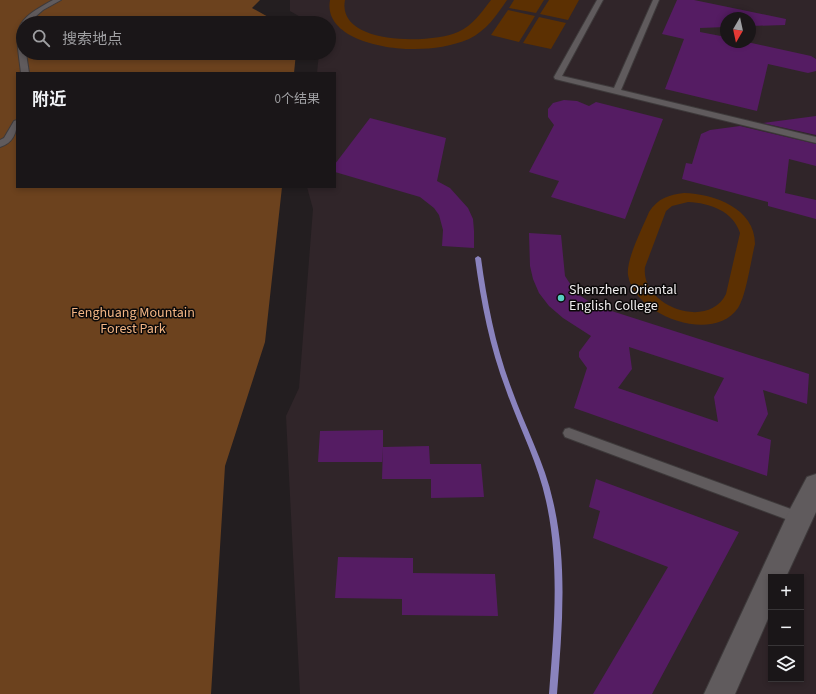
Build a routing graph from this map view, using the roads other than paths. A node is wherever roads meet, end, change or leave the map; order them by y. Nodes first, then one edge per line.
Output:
1 (58, 0) edge
2 (600, 0) edge
3 (656, 0) edge
4 (31, 16) edge
5 (23, 60) edge
6 (25, 72) edge
7 (616, 92) junction
8 (16, 125) edge
9 (816, 140) edge
10 (0, 144) edge
11 (569, 434) dead end
12 (816, 486) edge
13 (799, 518) junction
14 (773, 574) edge
15 (768, 587) edge
16 (719, 694) edge

1 - 4 lane
2 - 7 lane
3 - 7 lane
5 - 6 lane
7 - 9 lane
8 - 10 lane
11 - 13 lane
12 - 13 street
13 - 14 street
15 - 16 street

